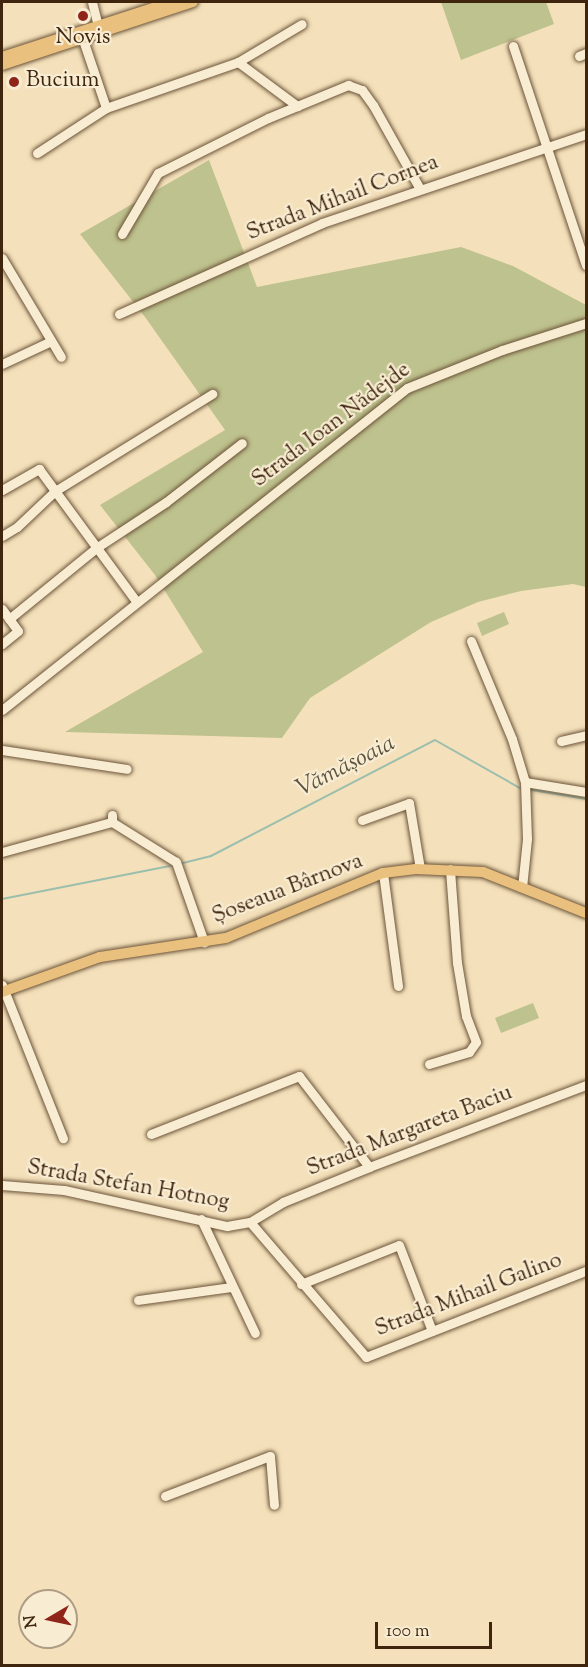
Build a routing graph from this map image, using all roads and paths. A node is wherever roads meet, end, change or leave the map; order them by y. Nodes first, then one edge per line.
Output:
1 (92, 2) edge
2 (171, 2) edge
3 (193, 2) edge
4 (303, 24) dead end
5 (98, 26) junction
6 (81, 35) junction
7 (513, 46) dead end
8 (2, 57) edge
9 (238, 62) junction
10 (2, 65) edge
11 (297, 106) junction
12 (106, 108) junction
13 (586, 134) edge
14 (546, 147) junction
15 (37, 153) dead end
16 (420, 189) junction
17 (122, 234) dead end
18 (2, 258) edge
19 (586, 265) edge
20 (119, 314) dead end
21 (586, 323) edge
22 (51, 341) junction
23 (61, 357) dead end
24 (2, 364) edge
25 (212, 394) dead end
26 (242, 443) dead end
27 (2, 490) edge
28 (55, 491) junction
29 (2, 536) edge
30 (96, 548) junction
31 (136, 601) junction
32 (2, 609) edge
33 (9, 619) junction
34 (471, 641) dead end
35 (2, 644) edge
36 (2, 710) edge
37 (586, 735) edge
38 (561, 741) dead end
39 (2, 750) edge
40 (127, 769) dead end
41 (525, 782) junction
42 (586, 792) edge
43 (362, 820) dead end
44 (2, 852) edge
45 (420, 869) junction
46 (450, 869) junction
47 (383, 873) junction
48 (522, 887) junction
49 (586, 913) edge
50 (204, 942) junction
51 (398, 986) dead end
52 (2, 989) edge
53 (429, 1064) dead end
54 (586, 1085) edge
55 (152, 1134) dead end
56 (63, 1138) dead end
57 (369, 1167) junction
58 (2, 1185) edge
59 (201, 1219) junction
60 (250, 1222) junction
61 (586, 1271) edge
62 (301, 1284) junction
63 (232, 1287) junction
64 (138, 1300) dead end
65 (432, 1331) junction
66 (255, 1333) dead end
67 (366, 1357) joint
68 (165, 1496) dead end
69 (274, 1505) dead end

1 - 5 street
2 - 5 main road
3 - 6 main road
4 - 9 street
5 - 6 main road
6 - 8 main road
6 - 10 main road
6 - 12 street
7 - 14 street
9 - 11 street
9 - 12 street
11 - 16 street
11 - 17 street
12 - 15 street
13 - 14 street, Strada Mihail Cornea
14 - 16 street, Strada Mihail Cornea
14 - 19 street
16 - 20 street, Strada Mihail Cornea
18 - 22 street
21 - 31 street, Strada Ioan Nădejde
22 - 23 street
22 - 24 street
25 - 28 street
26 - 30 street
27 - 28 street
28 - 29 street
28 - 30 street
30 - 31 street
30 - 33 street
31 - 36 street, Strada Ioan Nădejde
32 - 33 street
33 - 35 street
34 - 41 street
37 - 38 street
39 - 40 street
41 - 42 street
41 - 48 street
43 - 45 street
44 - 50 street
45 - 46 main road, Șoseaua Bârnova
45 - 47 main road, Șoseaua Bârnova
46 - 48 main road, Șoseaua Bârnova
46 - 53 street
47 - 50 main road, Șoseaua Bârnova
47 - 51 street
48 - 49 main road, Șoseaua Bârnova
50 - 52 main road, Șoseaua Bârnova
52 - 56 street
54 - 57 street, Strada Margareta Baciu
55 - 57 street
57 - 60 street, Strada Margareta Baciu
58 - 59 street, Strada Stefan Hotnog
59 - 60 street, Strada Stefan Hotnog
59 - 63 street
60 - 62 street, Strada Stefan Hotnog
61 - 65 street, Strada Mihail Galino
62 - 65 street
62 - 67 street, Strada Stefan Hotnog
63 - 64 street
63 - 66 street
65 - 67 street, Strada Mihail Galino
68 - 69 street

